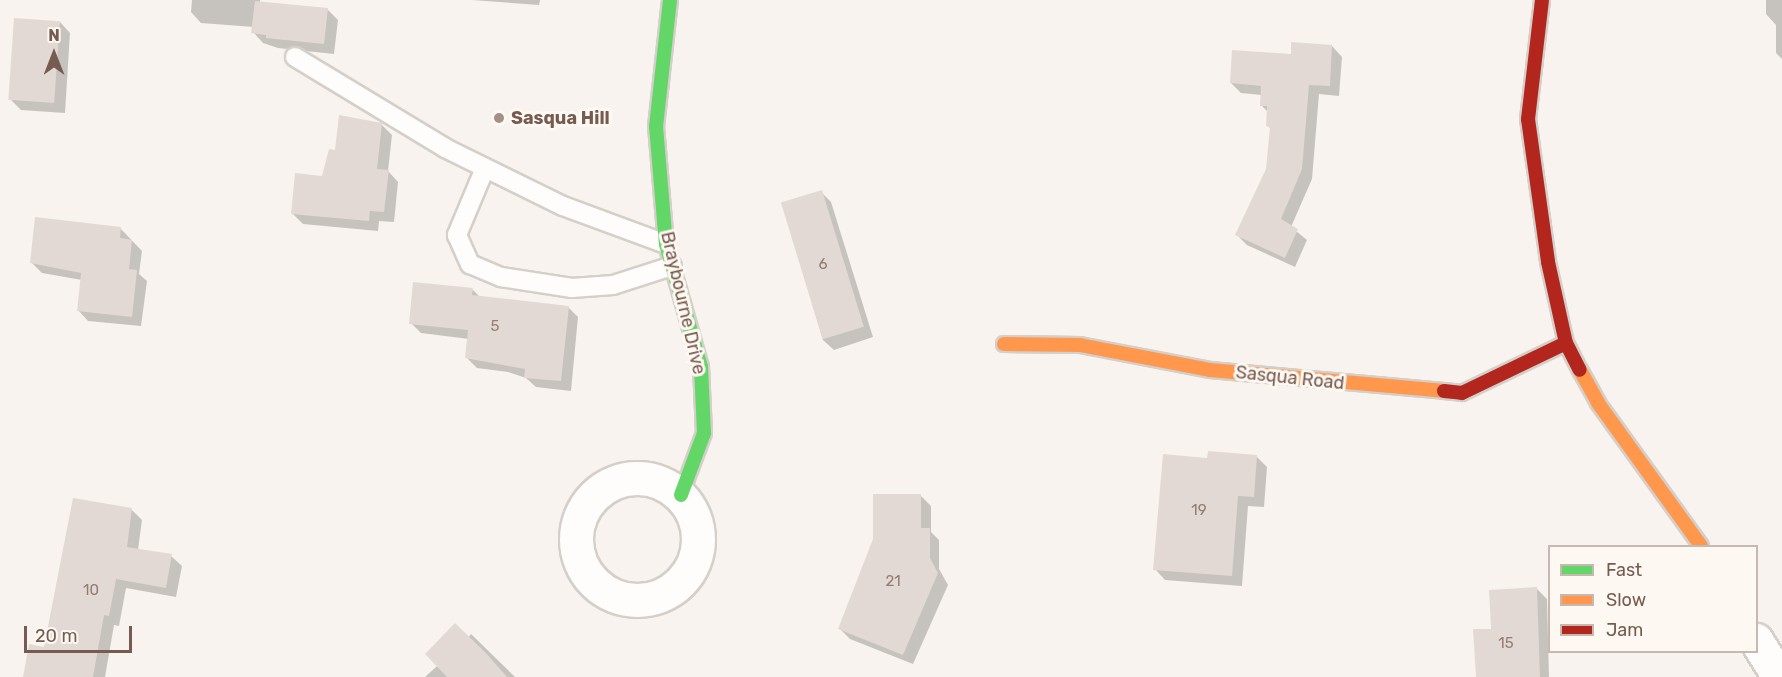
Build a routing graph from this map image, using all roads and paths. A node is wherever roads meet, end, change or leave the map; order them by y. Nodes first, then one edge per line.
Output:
1 (670, 0) edge
2 (1542, 0) edge
3 (295, 57) dead end
4 (485, 168) junction
5 (666, 244) junction
6 (672, 266) junction
7 (1566, 343) junction
8 (1004, 344) dead end
9 (681, 495) dead end
10 (1700, 545) edge
11 (1758, 643) edge
12 (1779, 677) edge

1 - 5 street, Braybourne Drive
2 - 7 street
3 - 4 lane
4 - 5 lane
4 - 6 lane
5 - 6 street, Braybourne Drive
6 - 9 street, Braybourne Drive
7 - 8 street, Sasqua Road
7 - 10 street
11 - 12 street

